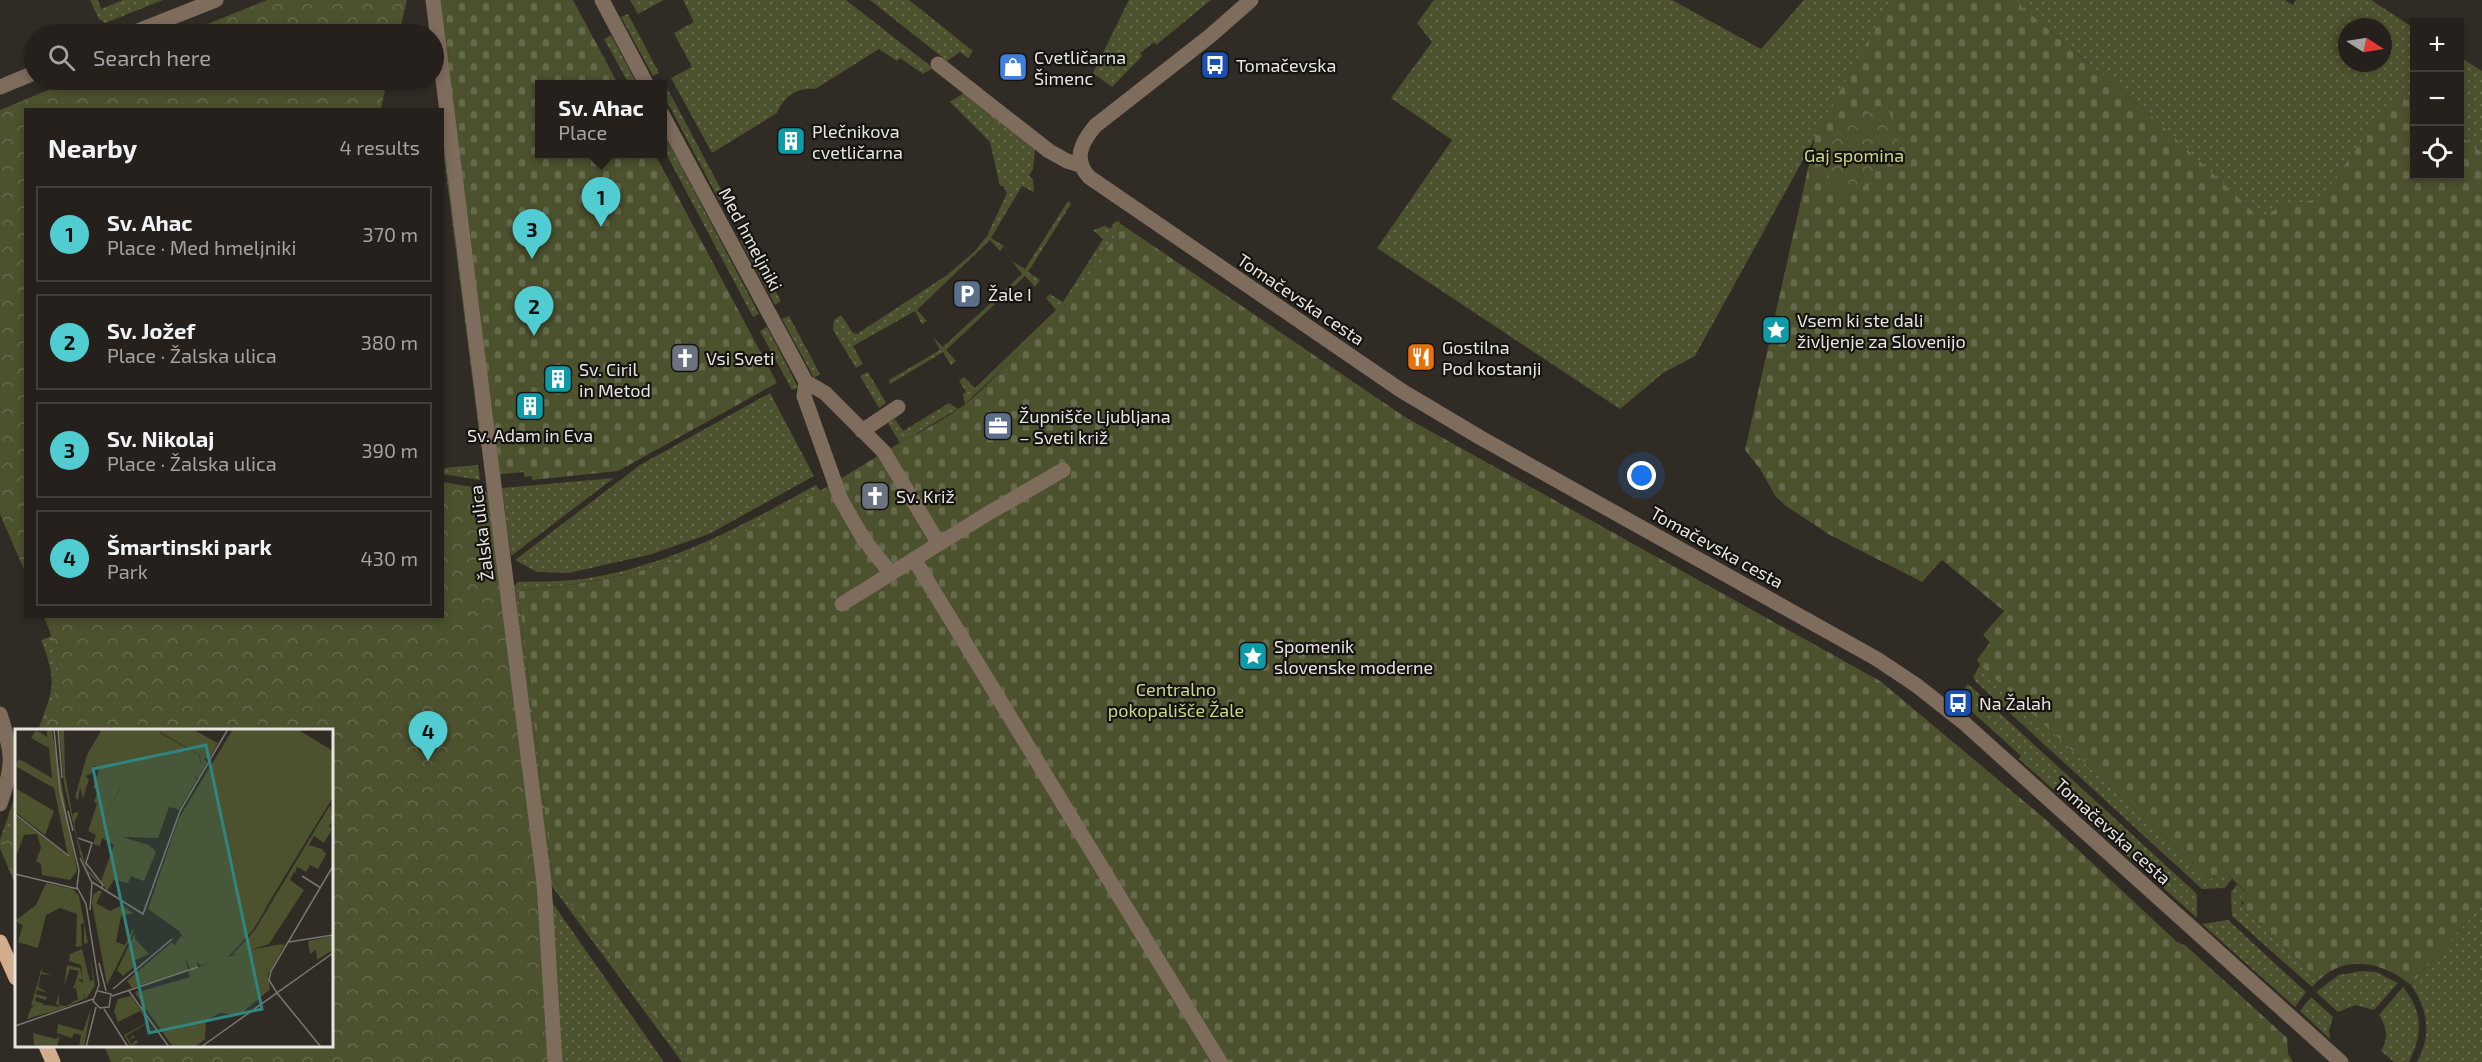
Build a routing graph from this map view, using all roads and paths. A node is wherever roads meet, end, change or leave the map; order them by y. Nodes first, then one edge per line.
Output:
1 (216, 0) edge
2 (433, 0) edge
3 (602, 0) edge
4 (1251, 0) edge
5 (155, 24) edge
6 (436, 24) edge
7 (938, 64) dead end
8 (24, 77) edge
9 (645, 80) edge
10 (444, 86) edge
11 (0, 87) edge
12 (667, 121) edge
13 (1080, 165) junction
14 (806, 382) junction
15 (898, 407) dead end
16 (862, 430) junction
17 (1063, 470) dead end
18 (939, 544) junction
19 (914, 559) junction
20 (891, 574) junction
21 (842, 604) dead end
22 (0, 714) edge
23 (0, 804) edge
24 (0, 942) edge
25 (15, 976) edge
26 (46, 1047) edge
27 (53, 1062) edge
28 (555, 1062) edge
29 (1220, 1062) edge
30 (2341, 1062) edge

1 - 5 street
2 - 6 street, Žalska ulica
3 - 9 street
4 - 13 street
7 - 13 street
8 - 11 street
10 - 28 street, Žalska ulica
12 - 14 street, Med hmeljniki
13 - 30 street, Tomačevska cesta
14 - 16 street, Med hmeljniki
14 - 20 street, Med hmeljniki
15 - 16 street
16 - 18 street, Med hmeljniki
17 - 18 street
18 - 19 street
19 - 20 street
19 - 29 street
20 - 21 street
22 - 23 street
24 - 25 main road
26 - 27 main road

